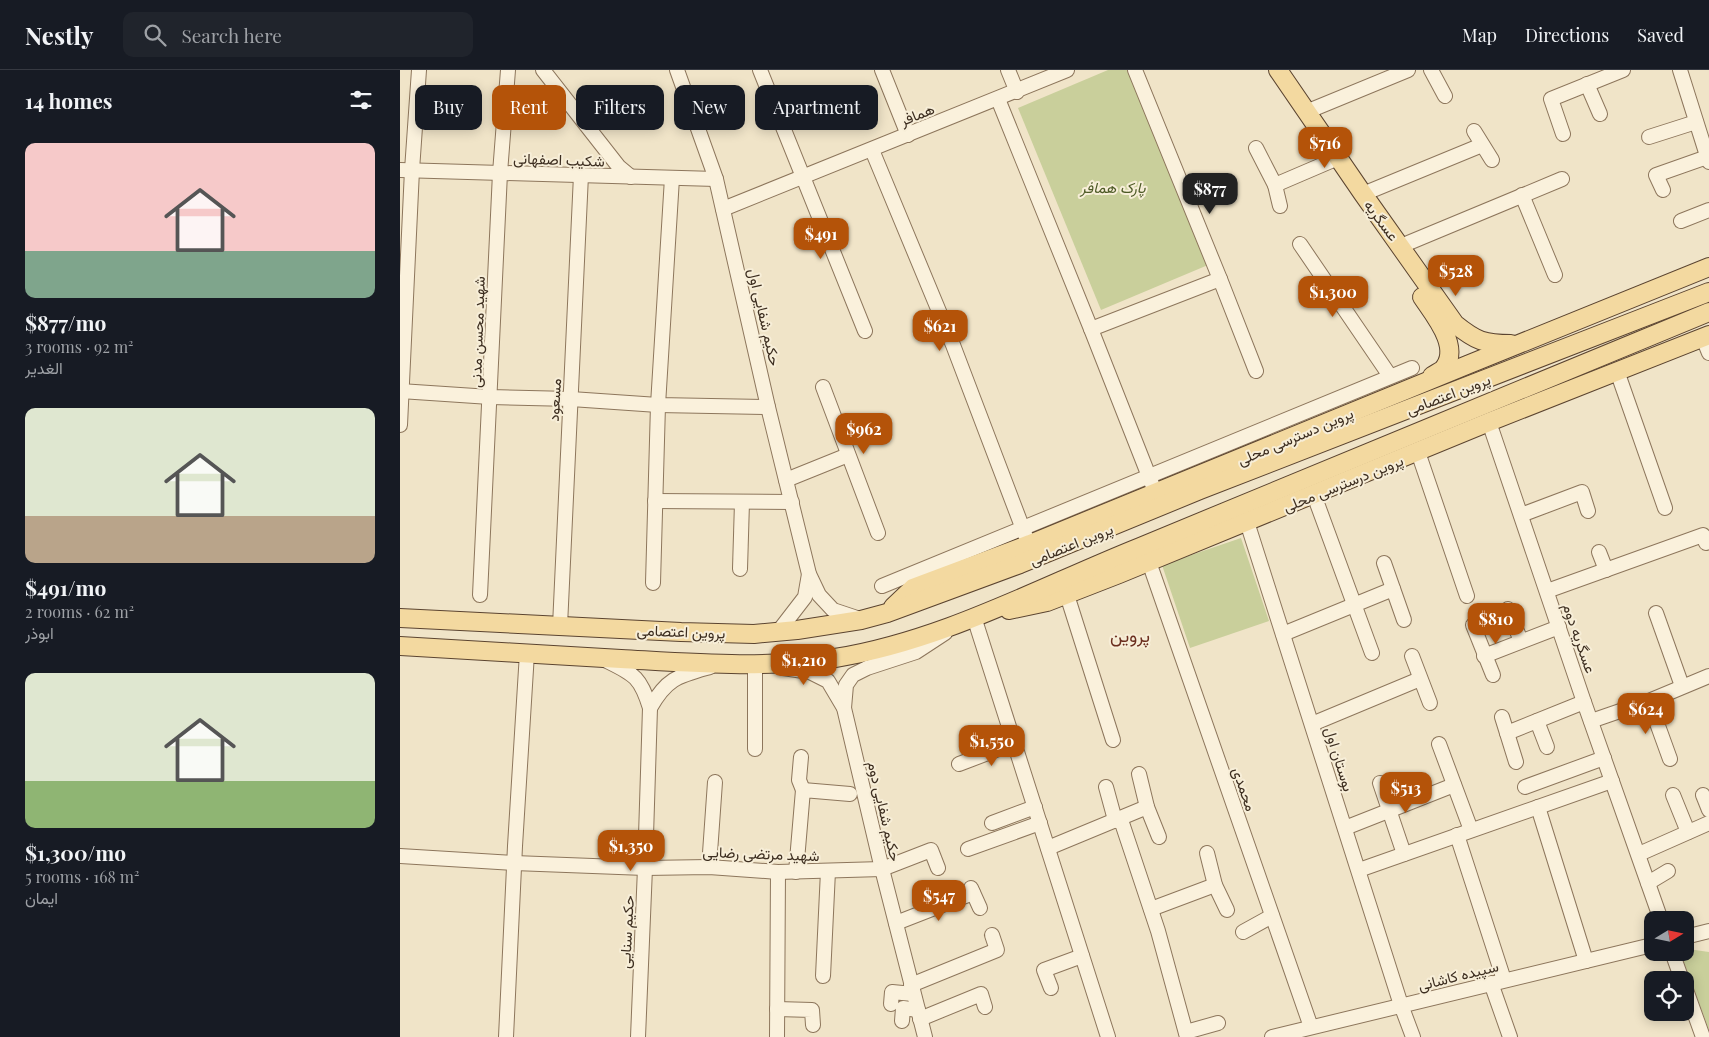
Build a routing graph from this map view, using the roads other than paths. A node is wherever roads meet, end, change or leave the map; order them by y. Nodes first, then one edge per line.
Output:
1 (419, 70) edge
2 (508, 70) edge
3 (543, 70) edge
4 (677, 70) edge
5 (760, 70) edge
6 (882, 70) edge
7 (1008, 70) edge
8 (1067, 70) edge
9 (1135, 70) edge
10 (1279, 70) edge
11 (1408, 70) edge
12 (1431, 70) edge
13 (1623, 70) edge
14 (1680, 70) edge
15 (1587, 84) junction
16 (1017, 92) junction
17 (1445, 96) dead end
18 (998, 99) junction
19 (1306, 112) junction
20 (1600, 114) dead end
21 (1696, 122) junction
22 (1474, 131) dead end
23 (1563, 134) dead end
24 (908, 135) junction
25 (1650, 137) dead end
26 (1482, 145) junction
27 (1256, 148) dead end
28 (872, 150) junction
29 (1338, 158) junction
30 (1708, 159) edge
31 (1492, 160) dead end
32 (406, 170) edge
33 (500, 173) junction
34 (581, 176) junction
35 (631, 177) junction
36 (803, 177) junction
37 (672, 178) junction
38 (716, 179) junction
39 (1562, 179) dead end
40 (1275, 186) junction
41 (1663, 190) dead end
42 (1362, 194) junction
43 (1522, 195) junction
44 (1280, 206) dead end
45 (723, 210) junction
46 (1709, 210) edge
47 (1681, 221) dead end
48 (1300, 244) dead end
49 (1401, 246) junction
50 (1709, 267) edge
51 (1555, 275) dead end
52 (1220, 278) junction
53 (1709, 283) edge
54 (1709, 292) edge
55 (1661, 311) junction
56 (1709, 312) edge
57 (1709, 317) edge
58 (1675, 326) junction
59 (1091, 329) junction
60 (865, 332) dead end
61 (1467, 333) junction
62 (1448, 340) junction
63 (1707, 342) edge
64 (1516, 344) junction
65 (1412, 368) dead end
66 (1256, 371) dead end
67 (1617, 372) junction
68 (1390, 376) junction
69 (1416, 386) junction
70 (823, 387) dead end
71 (401, 391) edge
72 (490, 397) junction
73 (571, 399) junction
74 (658, 405) junction
75 (768, 407) junction
76 (1489, 422) junction
77 (400, 425) edge
78 (1418, 452) junction
79 (848, 454) junction
80 (1150, 476) junction
81 (786, 480) junction
82 (1154, 494) junction
83 (1314, 495) junction
84 (655, 501) junction
85 (742, 502) junction
86 (792, 502) junction
87 (1665, 508) dead end
88 (1588, 511) dead end
89 (1521, 515) junction
90 (1247, 522) junction
91 (1023, 528) junction
92 (878, 533) dead end
93 (1706, 543) dead end
94 (1030, 544) junction
95 (1599, 552) dead end
96 (1149, 562) junction
97 (1384, 563) dead end
98 (740, 569) dead end
99 (1606, 570) junction
100 (809, 574) junction
101 (653, 583) dead end
102 (882, 586) dead end
103 (1393, 589) junction
104 (1547, 591) junction
105 (480, 595) dead end
106 (1067, 595) junction
107 (1467, 596) dead end
108 (1354, 605) junction
109 (1508, 609) dead end
110 (887, 613) junction
111 (1656, 613) dead end
112 (400, 618) edge
113 (861, 620) junction
114 (967, 620) junction
115 (1404, 620) dead end
116 (1473, 625) dead end
117 (560, 626) junction
118 (1559, 627) junction
119 (778, 632) junction
120 (1283, 634) junction
121 (1520, 641) junction
122 (400, 646) edge
123 (1372, 653) dead end
124 (526, 654) junction
125 (1412, 656) dead end
126 (1484, 656) junction
127 (600, 658) junction
128 (722, 664) junction
129 (760, 665) junction
130 (1493, 675) dead end
131 (1709, 676) edge
132 (1420, 679) junction
133 (1682, 686) junction
134 (1649, 701) junction
135 (1584, 702) junction
136 (1430, 703) dead end
137 (650, 708) junction
138 (844, 708) junction
139 (1502, 718) dead end
140 (1537, 721) junction
141 (1591, 721) junction
142 (1312, 724) junction
143 (1506, 733) junction
144 (1113, 740) dead end
145 (1014, 743) junction
146 (1439, 744) dead end
147 (1548, 747) dead end
148 (755, 749) dead end
149 (801, 757) dead end
150 (1604, 758) junction
151 (1670, 758) dead end
152 (1516, 762) dead end
153 (959, 764) dead end
154 (1139, 774) dead end
155 (1612, 781) junction
156 (715, 782) dead end
157 (1380, 782) dead end
158 (1454, 785) junction
159 (1106, 787) dead end
160 (1525, 788) dead end
161 (803, 790) junction
162 (850, 794) dead end
163 (1673, 795) dead end
164 (1703, 795) dead end
165 (1538, 807) junction
166 (1035, 808) junction
167 (1147, 808) junction
168 (1389, 810) junction
169 (1709, 810) edge
170 (1115, 820) junction
171 (992, 823) dead end
172 (1040, 823) junction
173 (1709, 823) edge
174 (1345, 828) junction
175 (1471, 830) junction
176 (1688, 832) junction
177 (1457, 835) junction
178 (1159, 837) dead end
179 (1048, 848) junction
180 (968, 849) dead end
181 (1207, 853) dead end
182 (1404, 854) junction
183 (1639, 854) junction
184 (400, 856) edge
185 (514, 863) junction
186 (709, 867) junction
187 (645, 868) junction
188 (938, 868) dead end
189 (882, 869) junction
190 (1359, 870) junction
191 (828, 871) junction
192 (1668, 871) dead end
193 (787, 872) junction
194 (1648, 883) junction
195 (1215, 884) junction
196 (980, 908) dead end
197 (1151, 909) junction
198 (1227, 910) dead end
199 (1658, 911) edge
200 (1272, 916) junction
201 (896, 923) junction
202 (1243, 932) dead end
203 (1709, 932) edge
204 (1694, 935) edge
205 (992, 936) dead end
206 (1644, 947) edge
207 (1082, 956) junction
208 (1586, 961) junction
209 (822, 976) dead end
210 (1497, 982) junction
211 (1051, 988) dead end
212 (912, 989) junction
213 (891, 1004) dead end
214 (1401, 1005) junction
215 (984, 1007) dead end
216 (777, 1009) junction
217 (1694, 1012) edge
218 (919, 1014) junction
219 (902, 1021) dead end
220 (1218, 1023) dead end
221 (813, 1025) dead end
222 (1311, 1027) junction
223 (1186, 1034) edge
224 (506, 1037) edge
225 (638, 1037) edge
226 (777, 1037) edge
227 (925, 1037) edge
228 (1108, 1037) edge
229 (1274, 1037) edge
230 (1413, 1037) edge
231 (1510, 1037) edge
232 (1703, 1037) edge

1 - 32 street
2 - 33 street, شهید محسن مدنی
3 - 35 street
4 - 38 street, حکیم شفایی اول
5 - 36 street
6 - 24 street
7 - 16 street
8 - 16 street, همافر
9 - 52 street
10 - 19 main road, عسگریه
11 - 19 street
12 - 17 street
13 - 15 street
14 - 21 street
15 - 20 street
15 - 23 street
16 - 18 street, همافر
18 - 24 street, همافر
18 - 59 street
19 - 29 main road, عسگریه
21 - 25 street
21 - 30 street
22 - 26 street
24 - 28 street, همافر
26 - 31 street
26 - 42 street
27 - 40 street
28 - 36 street, همافر
28 - 91 street
29 - 40 street
29 - 42 main road, عسگریه
30 - 41 street
32 - 33 street, شکیب اصفهانی
32 - 71 street
33 - 34 street, شکیب اصفهانی
33 - 72 street, شهید محسن مدنی
34 - 35 street, شکیب اصفهانی
34 - 73 street, مسعود
35 - 37 street, شکیب اصفهانی
36 - 45 street, همافر
36 - 60 street
37 - 38 street, شکیب اصفهانی
37 - 74 street
38 - 45 street, حکیم شفایی اول
39 - 43 street
40 - 44 street
42 - 49 main road, عسگریه
43 - 49 street
43 - 51 street
45 - 75 street, حکیم شفایی اول
46 - 47 street
48 - 68 street
49 - 61 main road, عسگریه
49 - 62 main road, عسگریه
50 - 64 main road, پروین دسترسی محلی
52 - 59 street
52 - 66 street
53 - 55 main road
54 - 55 main road, پروین اعتصامی
55 - 110 main road, پروین اعتصامی
56 - 58 main road
57 - 58 main road
58 - 114 main road, پروین اعتصامی
59 - 80 street
61 - 62 main road
61 - 64 main road, عسگریه
62 - 69 main road
63 - 67 main road, پروین درسترسی محلی
64 - 69 main road, پروین دسترسی محلی
65 - 68 street
67 - 76 main road, پروین درسترسی محلی
67 - 87 street
68 - 80 street
69 - 82 main road, پروین دسترسی محلی
70 - 79 street
71 - 72 street
71 - 77 street
72 - 73 street
72 - 105 street, شهید محسن مدنی
73 - 74 street
73 - 117 street, مسعود
74 - 75 street
74 - 84 street
75 - 81 street, حکیم شفایی اول
76 - 78 main road, پروین درسترسی محلی
76 - 89 street, عسگریه دوم
78 - 83 main road, پروین درسترسی محلی
78 - 107 street
79 - 81 street
79 - 92 street
80 - 82 street
80 - 91 street
81 - 86 street, حکیم شفایی اول
82 - 94 main road, پروین دسترسی محلی
83 - 90 main road, پروین درسترسی محلی
83 - 108 street
84 - 85 street
84 - 101 street
85 - 86 street
85 - 98 street
86 - 100 street, حکیم شفایی اول
88 - 89 street
89 - 104 street, عسگریه دوم
90 - 96 main road, پروین درسترسی محلی
90 - 120 street, بوستان اول
91 - 94 street
91 - 102 street
93 - 99 street
94 - 110 main road, پروین دسترسی محلی
95 - 99 street
96 - 106 main road, پروین درسترسی محلی
96 - 200 street, محمدی
97 - 103 street
99 - 104 street
100 - 113 street
100 - 119 street
103 - 108 street
103 - 115 street
104 - 118 street, عسگریه دوم
106 - 114 main road, پروین درسترسی محلی
106 - 144 street
108 - 120 street
108 - 123 street
109 - 121 street
110 - 113 main road, پروین اعتصامی
111 - 133 street
112 - 117 main road, پروین اعتصامی
113 - 119 main road, پروین اعتصامی
114 - 129 main road, پروین اعتصامی
114 - 138 street
114 - 145 street
116 - 126 street
117 - 119 main road, پروین اعتصامی
118 - 121 street
118 - 135 street, عسگریه دوم
120 - 142 street, بوستان اول
121 - 126 street
122 - 124 main road, پروین اعتصامی
124 - 127 main road, پروین اعتصامی
124 - 185 street
125 - 132 street
126 - 130 street
127 - 128 main road, پروین اعتصامی
127 - 137 street
128 - 129 main road, پروین اعتصامی
128 - 137 street
129 - 138 street
129 - 148 street
131 - 133 street
132 - 136 street
132 - 142 street
133 - 134 street
134 - 141 street
134 - 151 street
135 - 140 street
135 - 141 street, عسگریه دوم
137 - 187 street, حکیم سنایی
138 - 189 street, حکیم شفایی دوم
139 - 143 street
140 - 143 street
140 - 147 street
141 - 150 street, عسگریه دوم
142 - 174 street, بوستان اول
143 - 152 street
145 - 153 street
145 - 166 street
146 - 158 street
149 - 161 street
150 - 155 street, عسگریه دوم
150 - 160 street
154 - 167 street
155 - 165 street
155 - 183 street, عسگریه دوم
156 - 186 street
157 - 168 street
158 - 168 street
158 - 175 street
159 - 170 street
161 - 162 street
161 - 193 street
163 - 176 street
164 - 169 street
165 - 175 street
165 - 208 street
166 - 171 street
166 - 172 street
167 - 170 street
167 - 178 street
168 - 174 street
168 - 182 street
170 - 179 street
170 - 197 street
172 - 179 street
172 - 180 street
173 - 176 street
174 - 190 street, بوستان اول
175 - 177 street
176 - 183 street
177 - 182 street
177 - 210 street
179 - 207 street
181 - 195 street
182 - 190 street
183 - 194 street, عسگریه دوم
184 - 185 street, شهید مرتضی رضایی
185 - 187 street, شهید مرتضی رضایی
185 - 224 street
186 - 187 street, شهید مرتضی رضایی
186 - 193 street, شهید مرتضی رضایی
187 - 225 street, حکیم سنایی
188 - 189 street, شهید مرتضی رضایی
189 - 191 street, شهید مرتضی رضایی
189 - 201 street, حکیم شفایی دوم
190 - 214 street, بوستان اول
191 - 193 street, شهید مرتضی رضایی
191 - 209 street
192 - 194 street
193 - 216 street
194 - 199 street, عسگریه دوم
195 - 197 street
195 - 198 street
196 - 201 street
197 - 223 street
200 - 202 street
200 - 222 street, محمدی
201 - 212 street, حکیم شفایی دوم
203 - 204 street
205 - 212 street
206 - 208 street, سپیده کاشانی
207 - 211 street
207 - 228 street
208 - 210 street, سپیده کاشانی
210 - 214 street, سپیده کاشانی
210 - 231 street
212 - 213 street
212 - 218 street, حکیم شفایی دوم
214 - 222 street, سپیده کاشانی
214 - 230 street, بوستان اول
215 - 218 street
216 - 221 street
216 - 226 street
217 - 232 street
218 - 219 street
218 - 227 street, حکیم شفایی دوم
220 - 223 street
222 - 229 street, سپیده کاشانی

